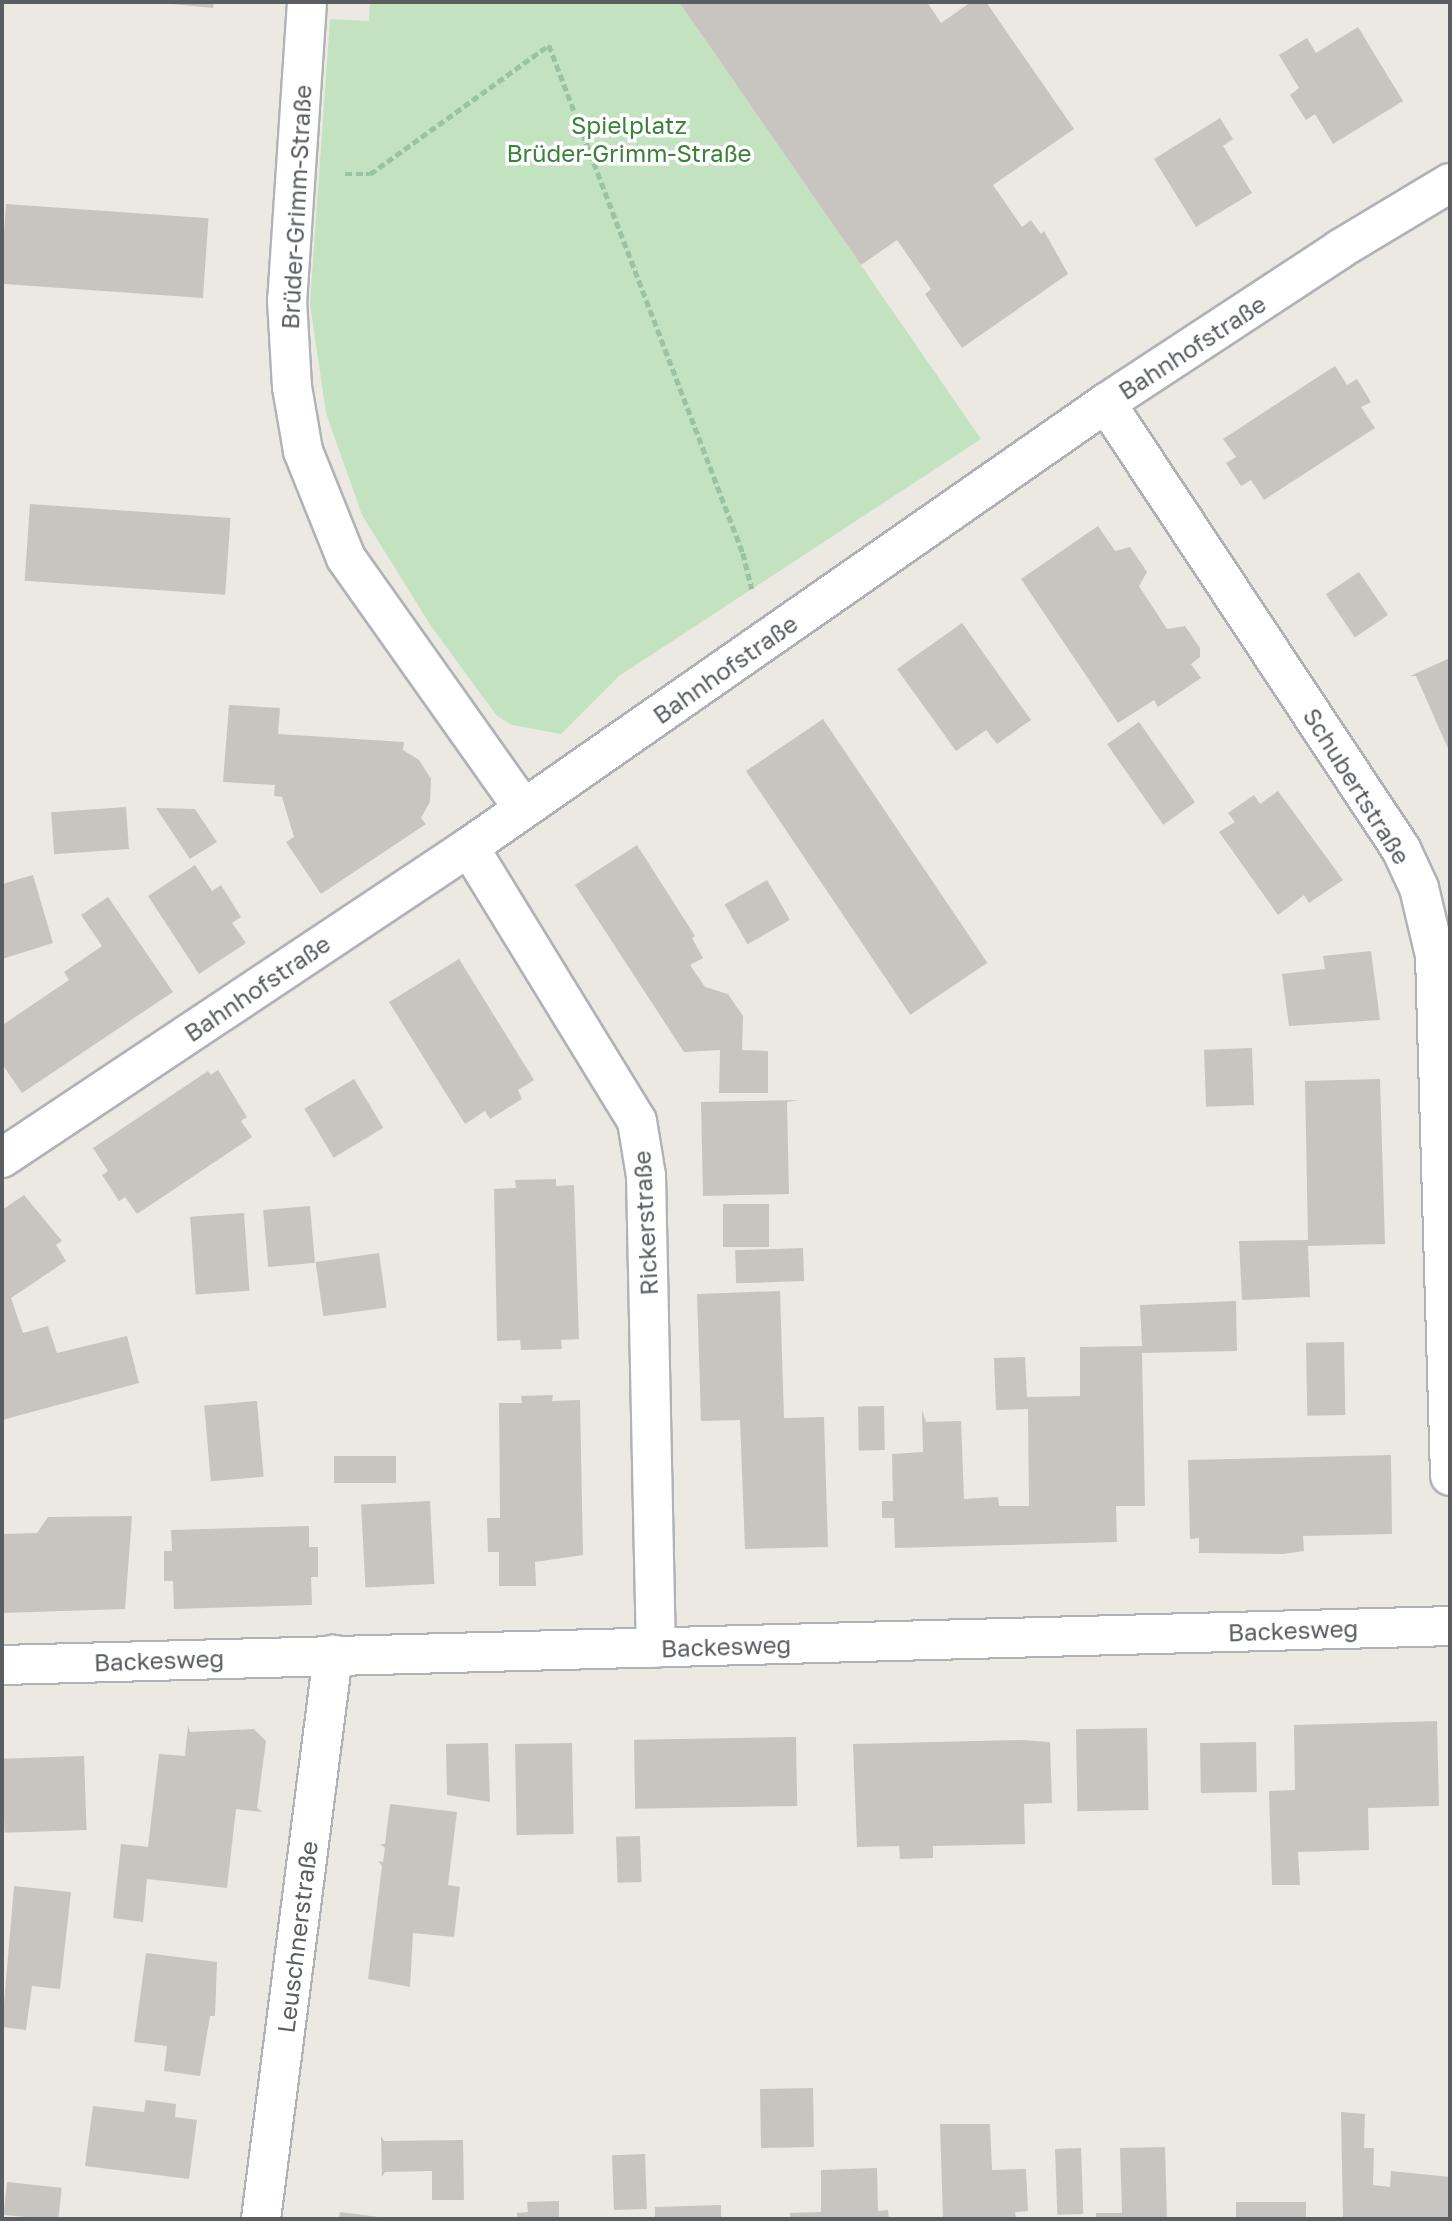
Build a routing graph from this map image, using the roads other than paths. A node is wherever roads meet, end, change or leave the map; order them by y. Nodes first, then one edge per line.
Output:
1 (307, 2) edge
2 (1450, 183) edge
3 (1107, 403) junction
4 (523, 808) junction
5 (469, 847) junction
6 (2, 1158) edge
7 (1450, 1476) edge
8 (1450, 1626) edge
9 (656, 1648) junction
10 (333, 1655) junction
11 (2, 1665) edge
12 (261, 2219) edge

1 - 4 street, Brüder-Grimm-Straße
2 - 3 street, Bahnhofstraße
3 - 4 street, Bahnhofstraße
3 - 7 street, Schubertstraße
4 - 5 street, Bahnhofstraße
5 - 6 street, Bahnhofstraße
5 - 9 street, Rickerstraße
8 - 9 street, Backesweg
9 - 10 street, Backesweg
10 - 11 street, Backesweg
10 - 12 street, Leuschnerstraße

